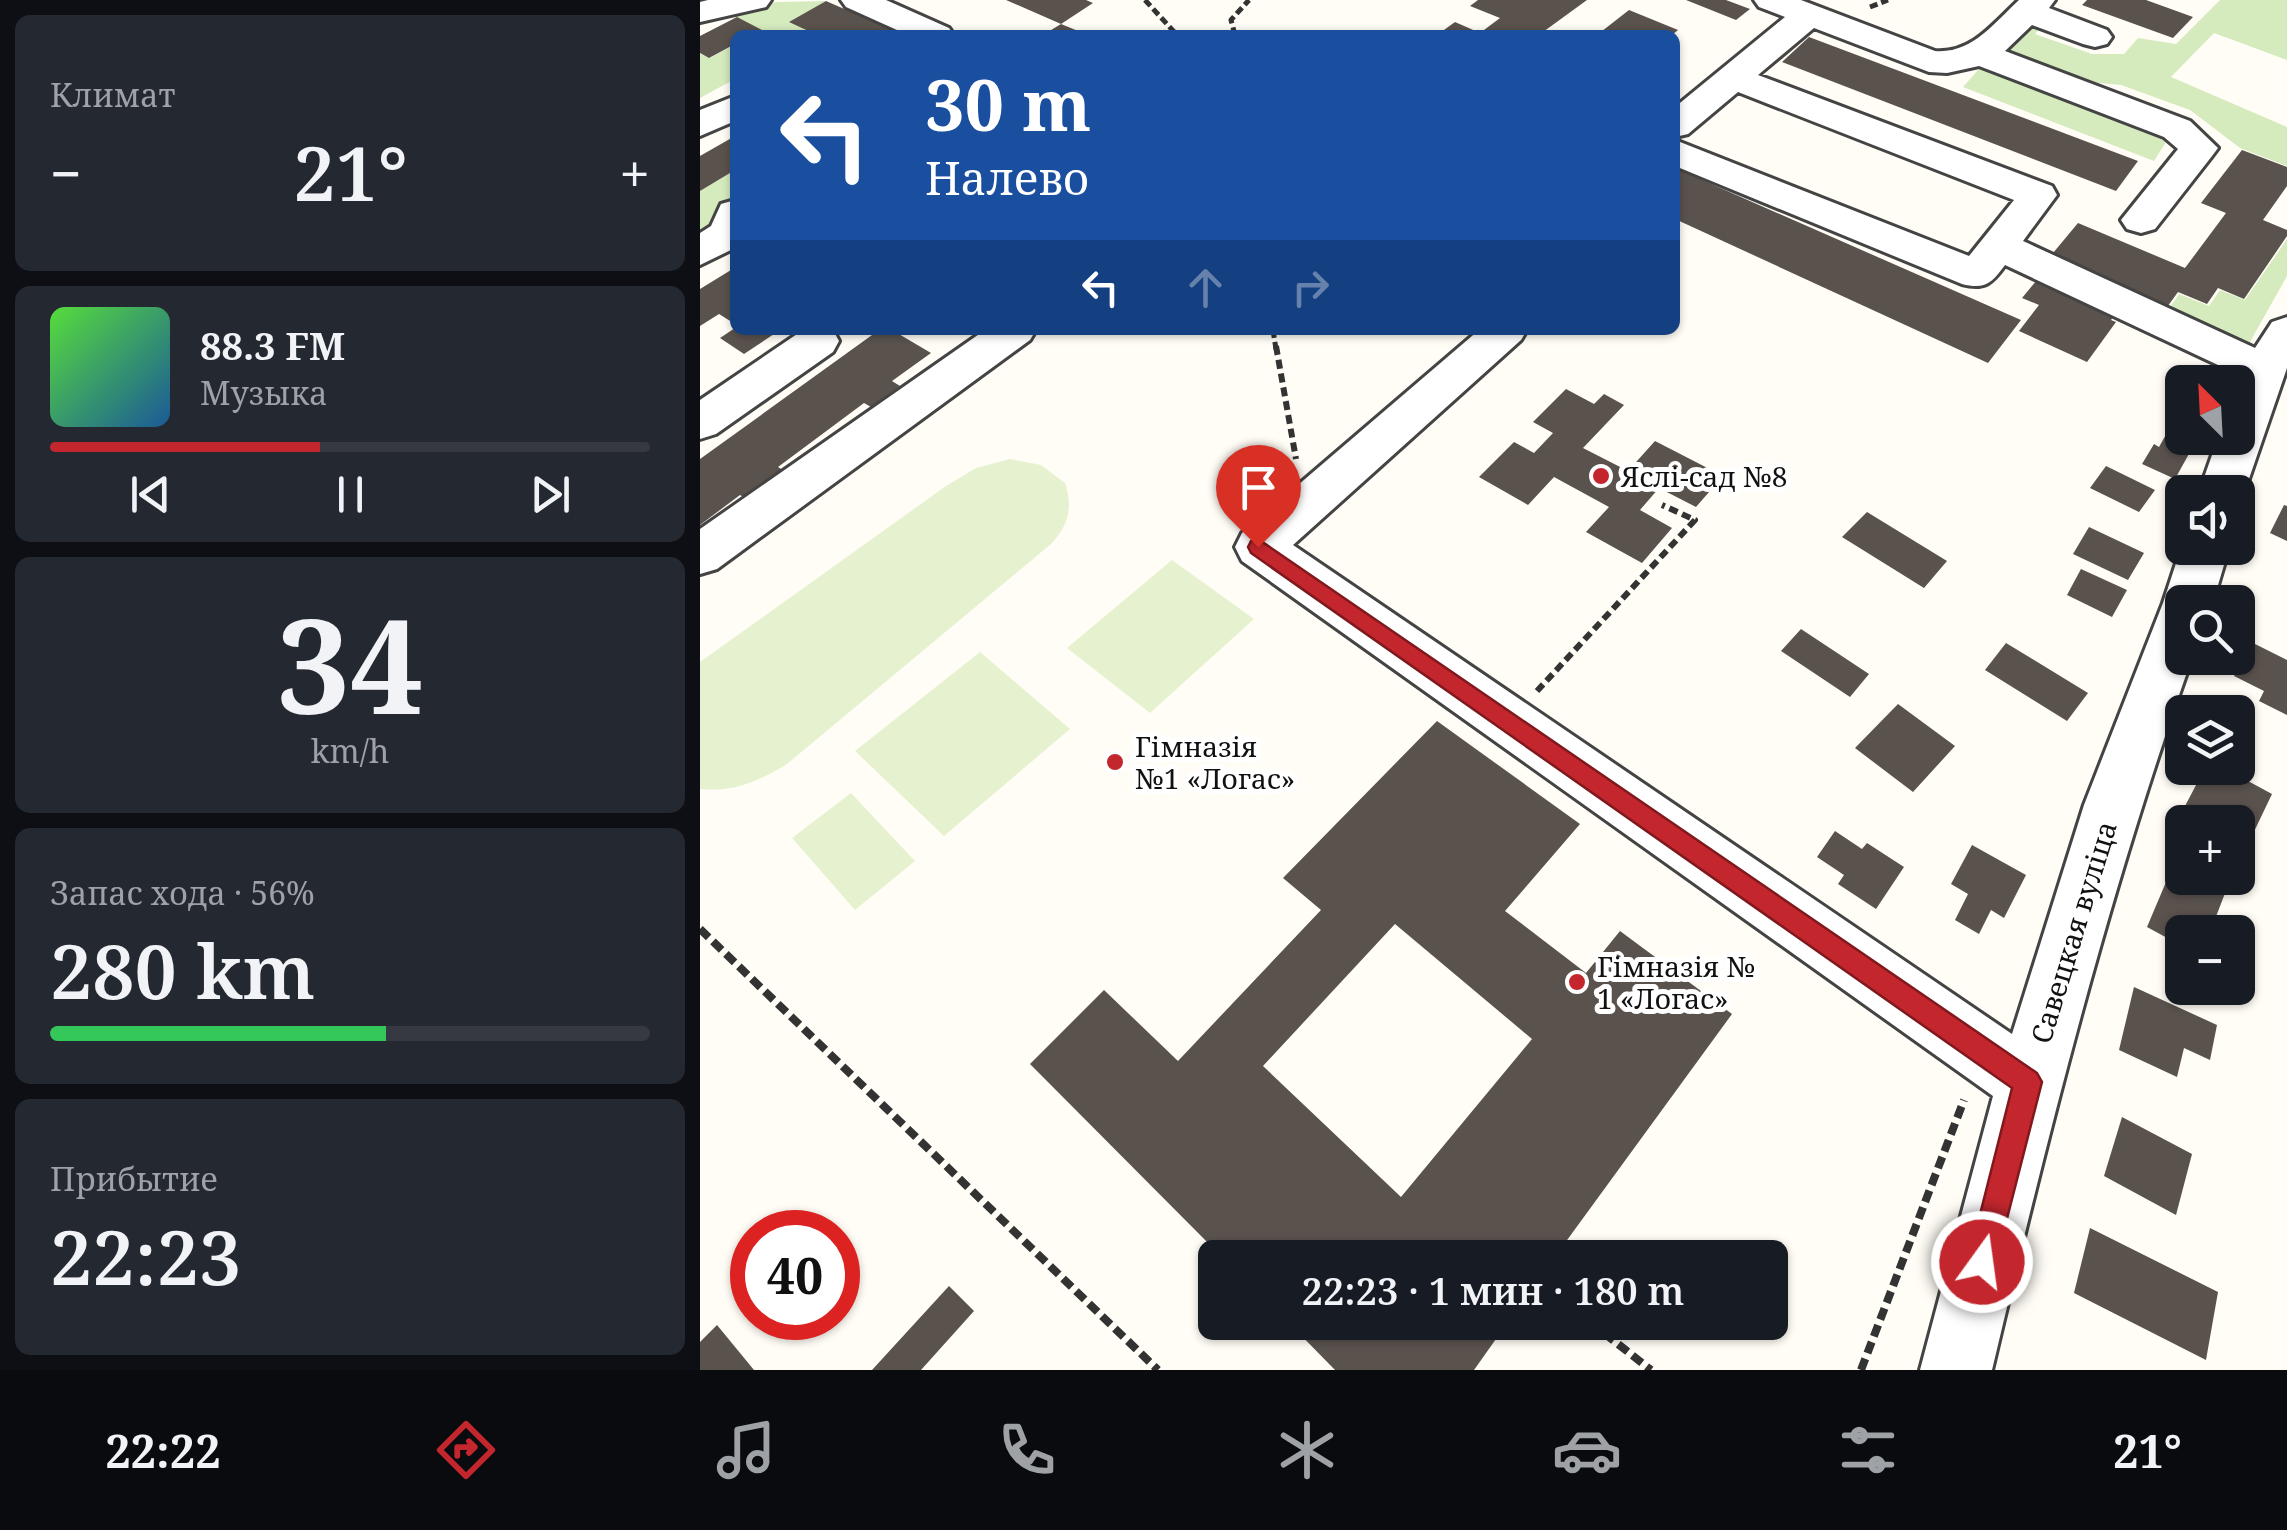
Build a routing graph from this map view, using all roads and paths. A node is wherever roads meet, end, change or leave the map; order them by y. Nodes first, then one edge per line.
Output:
1 (754, 0) edge
2 (858, 0) edge
3 (1145, 0) edge
4 (1249, 0) edge
5 (1770, 0) edge
6 (2032, 6) edge
7 (700, 12) edge
8 (1809, 15) junction
9 (926, 30) edge
10 (1172, 30) edge
11 (1234, 30) edge
12 (2095, 37) dead end
13 (1980, 54) junction
14 (1734, 78) junction
15 (730, 110) edge
16 (1680, 122) edge
17 (700, 125) edge
18 (1680, 154) edge
19 (2141, 220) dead end
20 (2001, 247) junction
21 (2287, 332) edge
22 (1008, 335) edge
23 (1274, 335) edge
24 (1500, 335) edge
25 (818, 341) dead end
26 (2262, 374) junction
27 (711, 400) edge
28 (2229, 475) edge
29 (1662, 505) dead end
30 (1275, 532) junction
31 (700, 555) edge
32 (2165, 662) edge
33 (1509, 722) junction
34 (700, 928) edge
35 (2005, 1067) junction
36 (1613, 1340) edge
37 (1158, 1370) edge
38 (1651, 1370) edge
39 (1861, 1370) edge
40 (1956, 1370) edge

1 - 7 street
2 - 9 street
3 - 10 path
4 - 11 path
5 - 8 street
6 - 12 street
6 - 13 street
8 - 13 street
8 - 14 street
13 - 19 street
14 - 16 street
14 - 20 street
15 - 17 street
18 - 20 street
20 - 26 street
21 - 26 street
22 - 31 street
23 - 30 path
24 - 30 street
25 - 27 street
26 - 28 street
29 - 33 path
30 - 33 street
32 - 35 street, Савецкая вуліца
33 - 35 street
34 - 37 path
35 - 39 path
35 - 40 street, Савецкая вуліца
36 - 38 path

